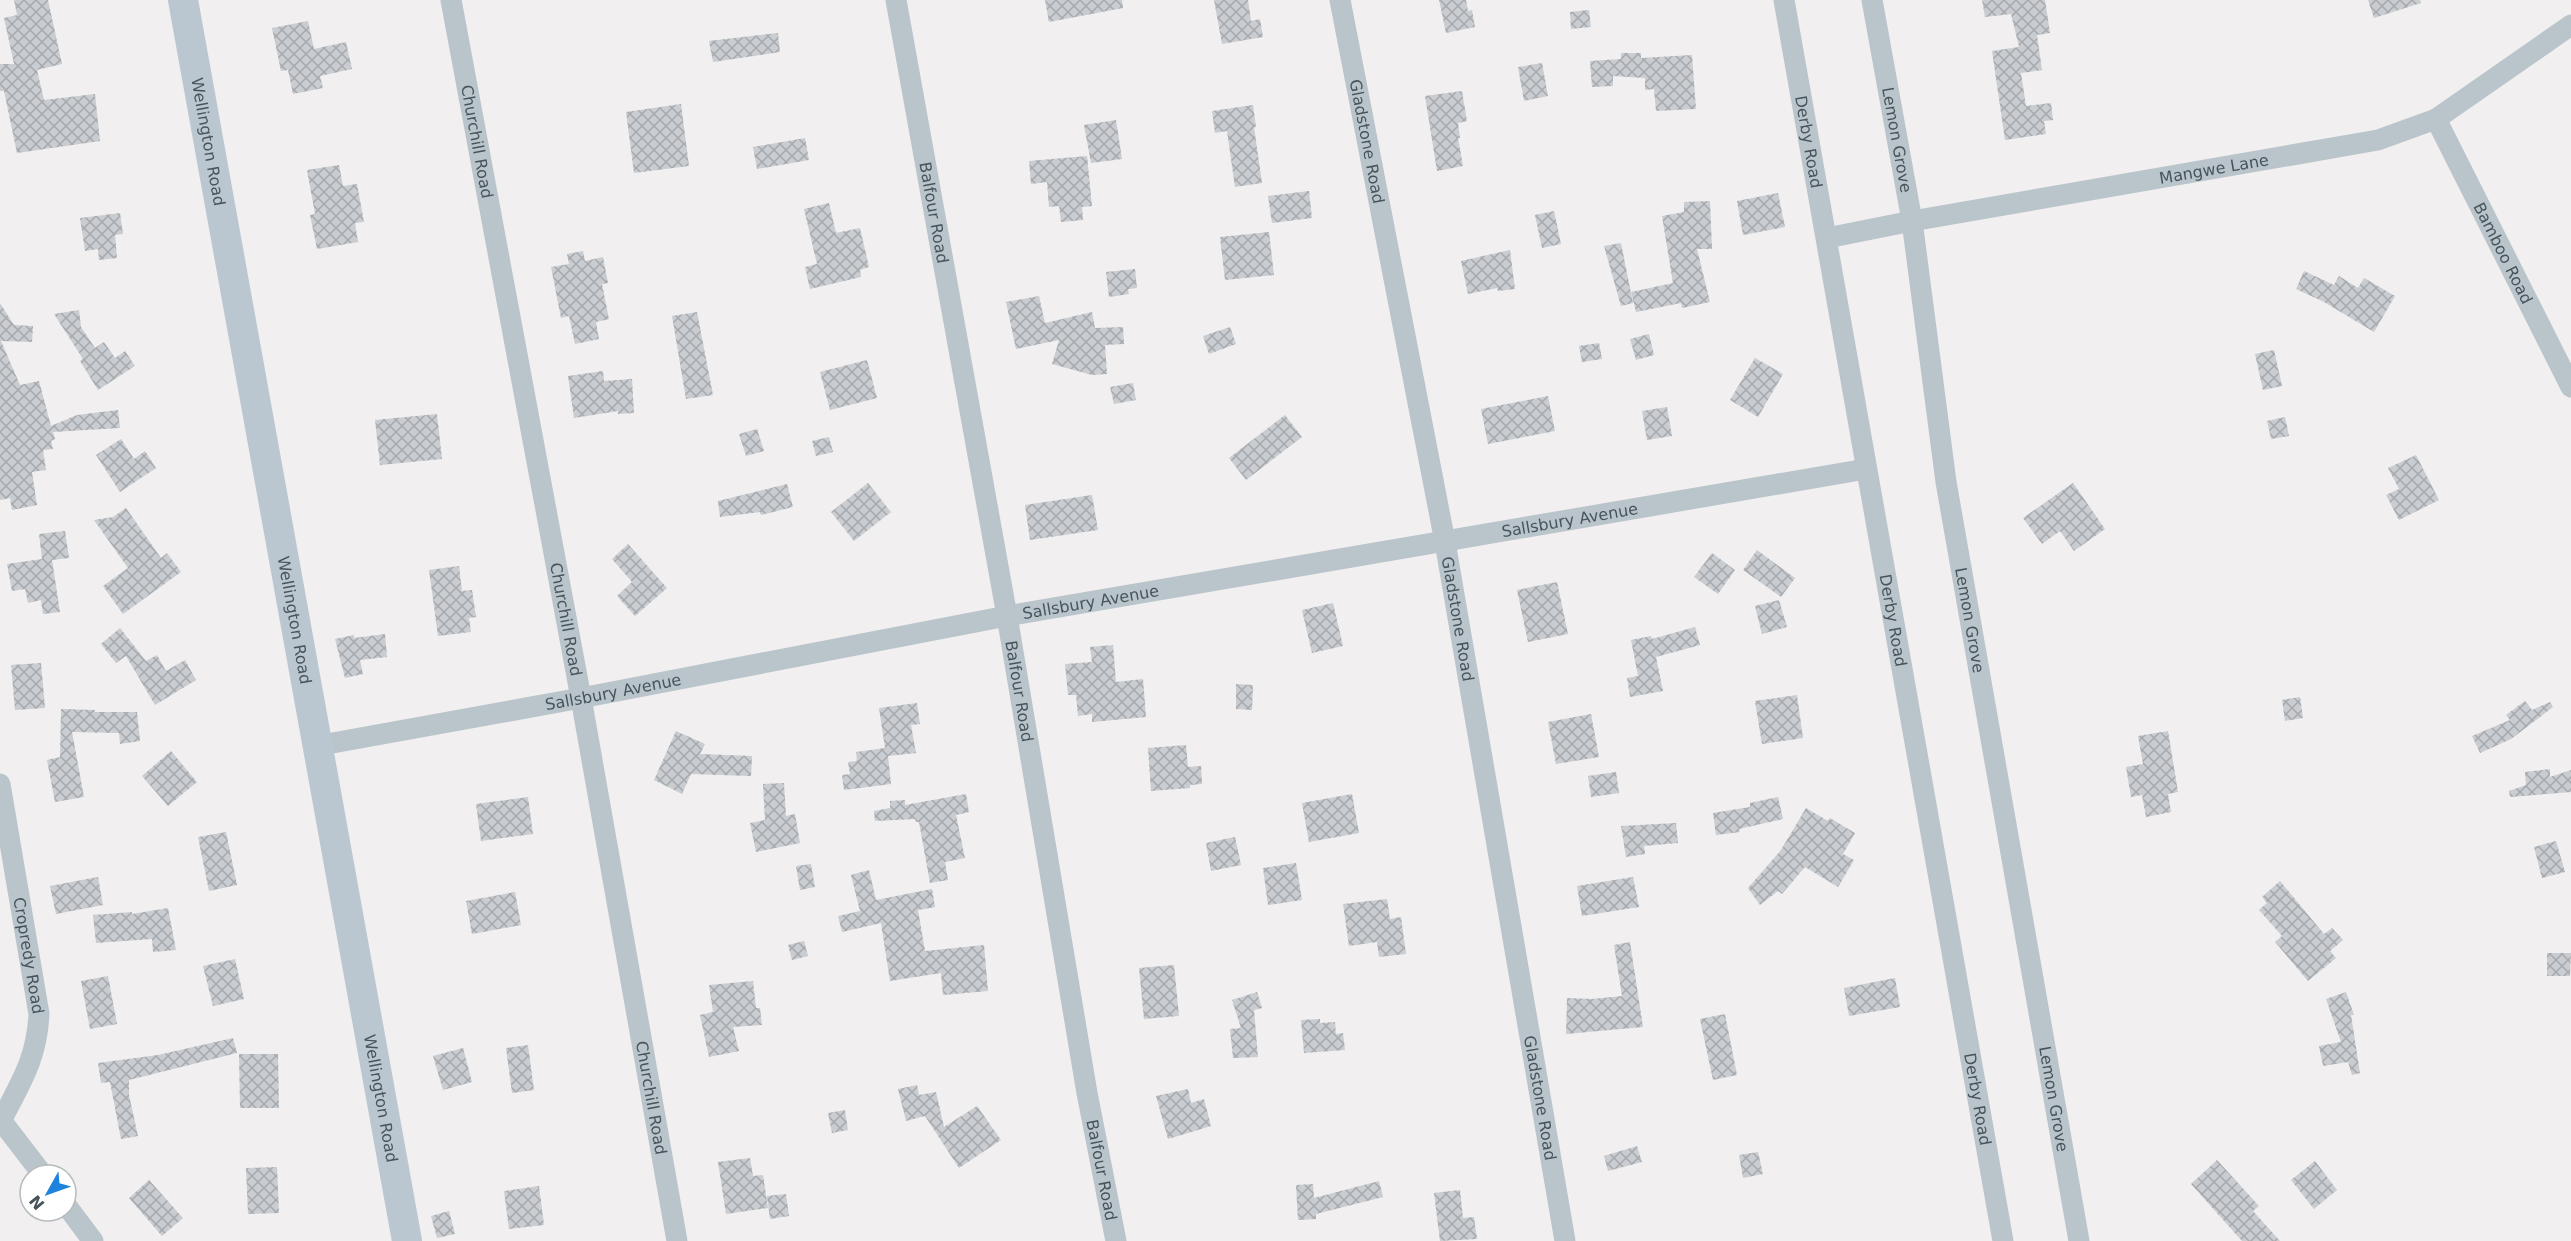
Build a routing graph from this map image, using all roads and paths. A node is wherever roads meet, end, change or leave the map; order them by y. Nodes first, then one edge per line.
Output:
1 (183, 0) edge
2 (451, 0) edge
3 (896, 0) edge
4 (1340, 0) edge
5 (1784, 0) edge
6 (1872, 0) edge
7 (2571, 25) edge
8 (2436, 119) junction
9 (1912, 221) junction
10 (1827, 238) junction
11 (2571, 387) edge
12 (1866, 469) junction
13 (1444, 542) junction
14 (1007, 616) junction
15 (582, 698) junction
16 (316, 746) junction
17 (0, 784) edge
18 (1, 1120) edge
19 (34, 1163) edge
20 (78, 1221) edge
21 (93, 1241) edge
22 (407, 1241) edge
23 (677, 1241) edge
24 (1116, 1241) edge
25 (1565, 1241) edge
26 (2003, 1241) edge
27 (2079, 1241) edge

1 - 16 main road, Wellington Road
2 - 15 street, Churchill Road
3 - 14 street, Balfour Road
4 - 13 street, Gladstone Road
5 - 10 street, Derby Road
6 - 9 street, Lemon Grove
7 - 8 street, Mangwe Lane
8 - 9 street, Mangwe Lane
8 - 11 street, Bamboo Road
9 - 10 street, Mangwe Lane
9 - 27 street, Lemon Grove
10 - 12 street, Derby Road
12 - 13 street, Sallsbury Avenue
12 - 26 street, Derby Road
13 - 14 street, Sallsbury Avenue
13 - 25 street, Gladstone Road
14 - 15 street, Sallsbury Avenue
14 - 24 street, Balfour Road
15 - 16 street, Sallsbury Avenue
15 - 23 street, Churchill Road
16 - 22 main road, Wellington Road
17 - 18 street, Cropredy Road
18 - 19 street
20 - 21 street

